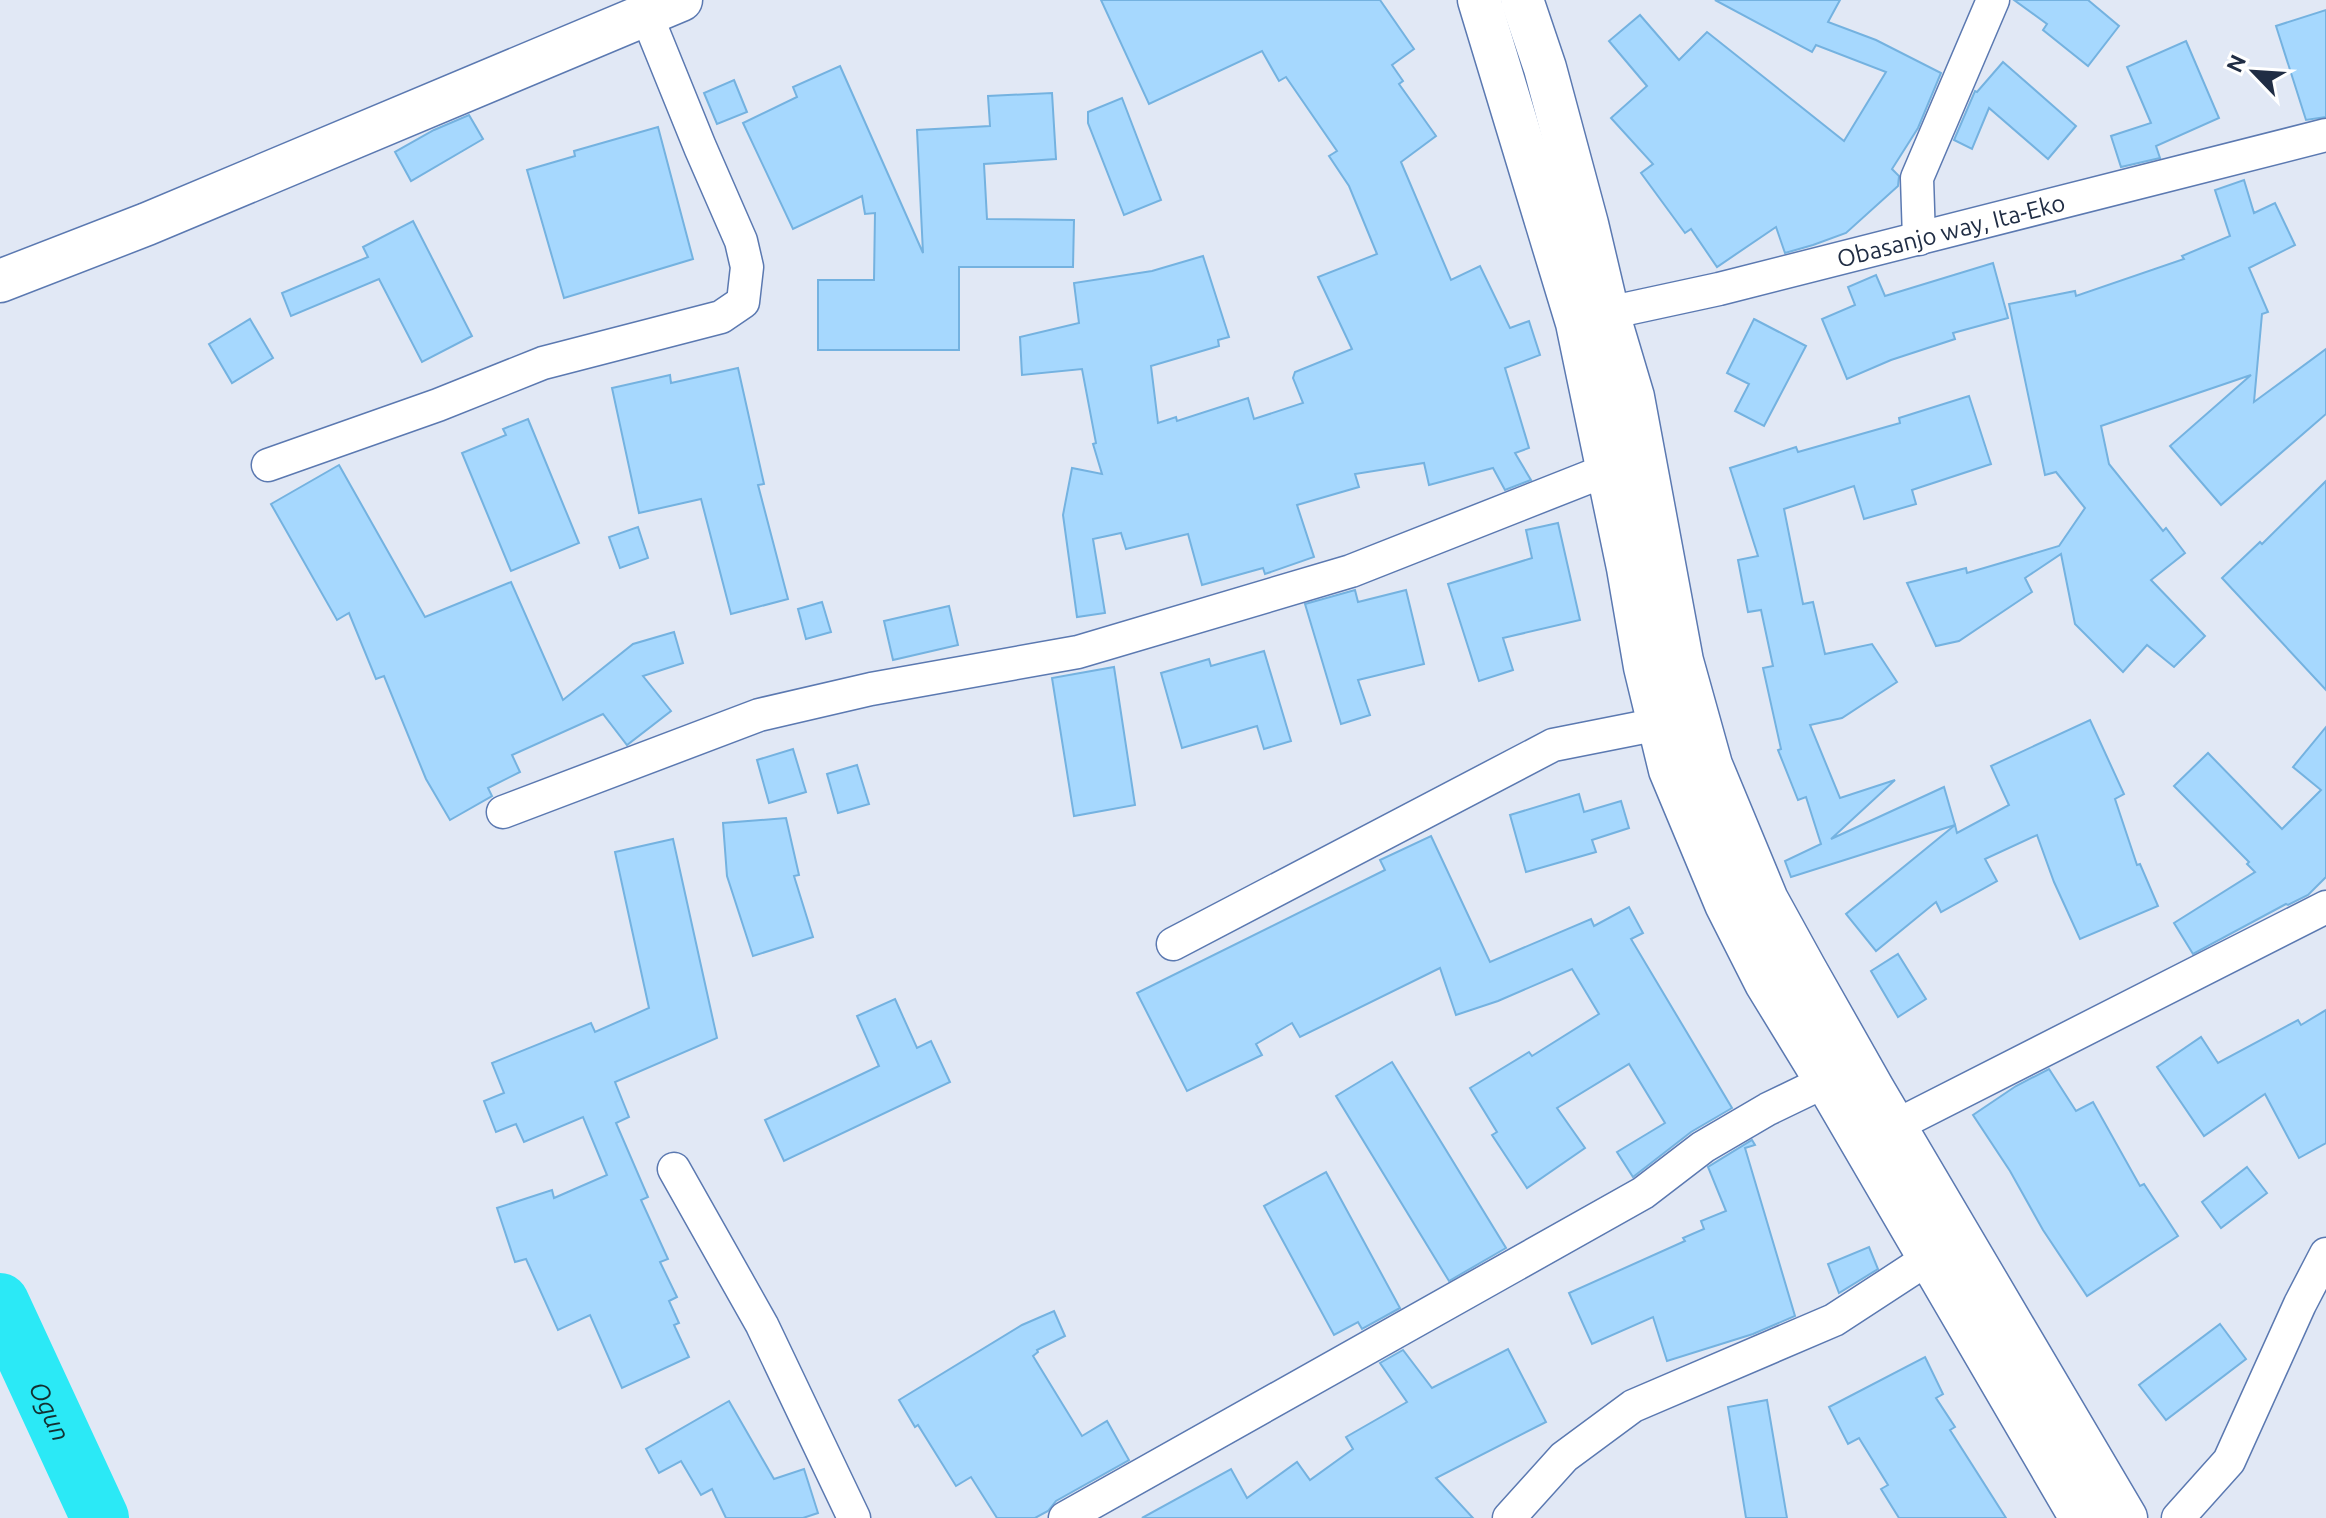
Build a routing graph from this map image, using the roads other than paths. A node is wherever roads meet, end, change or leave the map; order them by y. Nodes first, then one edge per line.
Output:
1 (1479, 0) edge
2 (1522, 0) edge
3 (1993, 0) edge
4 (652, 5) edge
5 (2326, 135) edge
6 (1919, 239) junction
7 (0, 260) edge
8 (0, 281) edge
9 (1593, 318) junction
10 (268, 465) dead end
11 (1607, 470) junction
12 (1659, 724) junction
13 (503, 812) dead end
14 (2326, 907) edge
15 (1173, 944) dead end
16 (1826, 1081) junction
17 (1895, 1126) junction
18 (674, 1169) dead end
19 (2326, 1254) edge
20 (1929, 1258) junction
21 (854, 1518) edge
22 (1065, 1518) edge
23 (1509, 1518) edge
24 (2081, 1518) edge
25 (2126, 1518) edge
26 (2178, 1518) edge

1 - 9 main road
2 - 9 main road
3 - 6 street
4 - 7 main road
4 - 8 main road
4 - 10 street
5 - 6 street, Obasanjo way, Ita-Eko
6 - 9 street, Obasanjo way, Ita-Eko
9 - 11 main road
9 - 17 main road
11 - 12 main road
11 - 13 street
12 - 15 street
12 - 16 main road
14 - 17 street
16 - 20 main road
16 - 22 street
17 - 25 main road
18 - 21 street
19 - 26 street
20 - 23 street
20 - 24 main road

